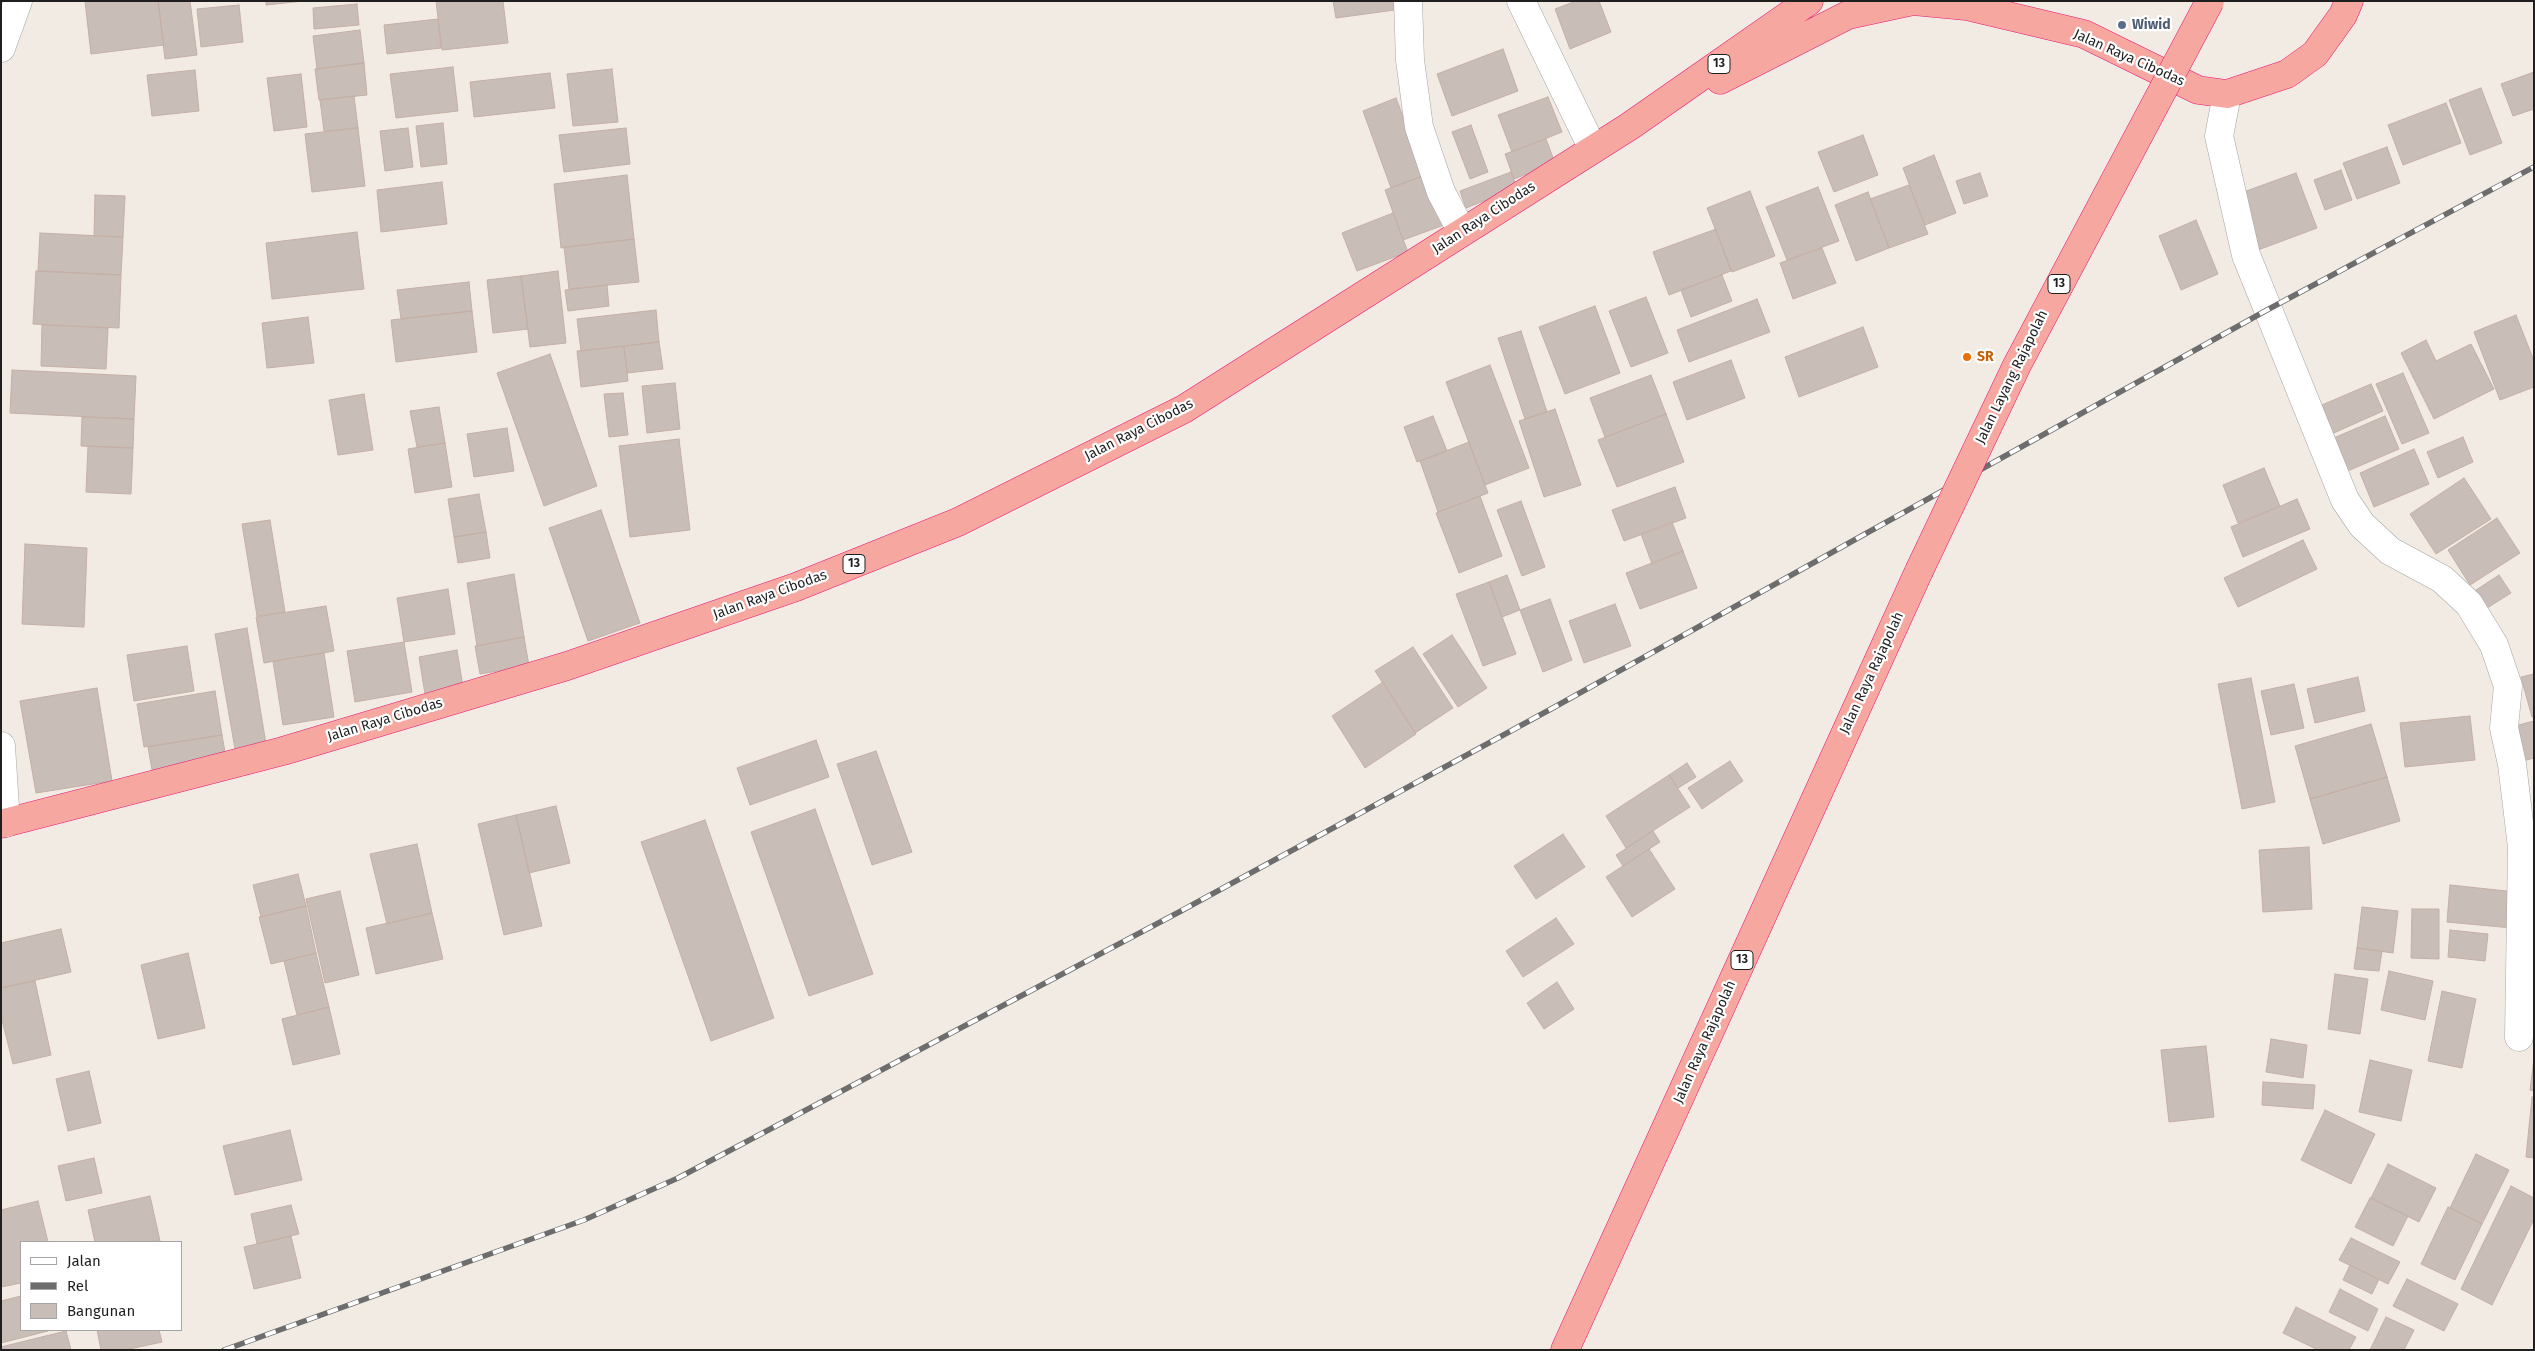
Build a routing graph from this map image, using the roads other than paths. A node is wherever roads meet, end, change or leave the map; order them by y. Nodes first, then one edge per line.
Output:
1 (18, 1) edge
2 (1408, 1) edge
3 (1521, 1) edge
4 (1809, 1) edge
5 (2210, 1) edge
6 (2349, 1) edge
7 (1, 48) edge
8 (2227, 94) junction
9 (1630, 126) junction
10 (1593, 149) junction
11 (1462, 232) junction
12 (1919, 571) joint
13 (1, 746) edge
14 (4, 823) edge
15 (2519, 1036) dead end
16 (1565, 1350) edge

1 - 7 street
2 - 11 street
3 - 10 street
4 - 9 highway, Jalan Raya Cibodas / 13
5 - 12 highway, Jalan Layang Rajapolah / 13, bridge
6 - 8 highway, Jalan Raya Cibodas / 13
8 - 9 highway, Jalan Raya Cibodas / 13
8 - 15 street
9 - 10 highway, Jalan Raya Cibodas / 13
10 - 11 highway, Jalan Raya Cibodas / 13
11 - 14 highway, Jalan Raya Cibodas / 13
12 - 16 highway, Jalan Raya Rajapolah / 13
13 - 14 street

